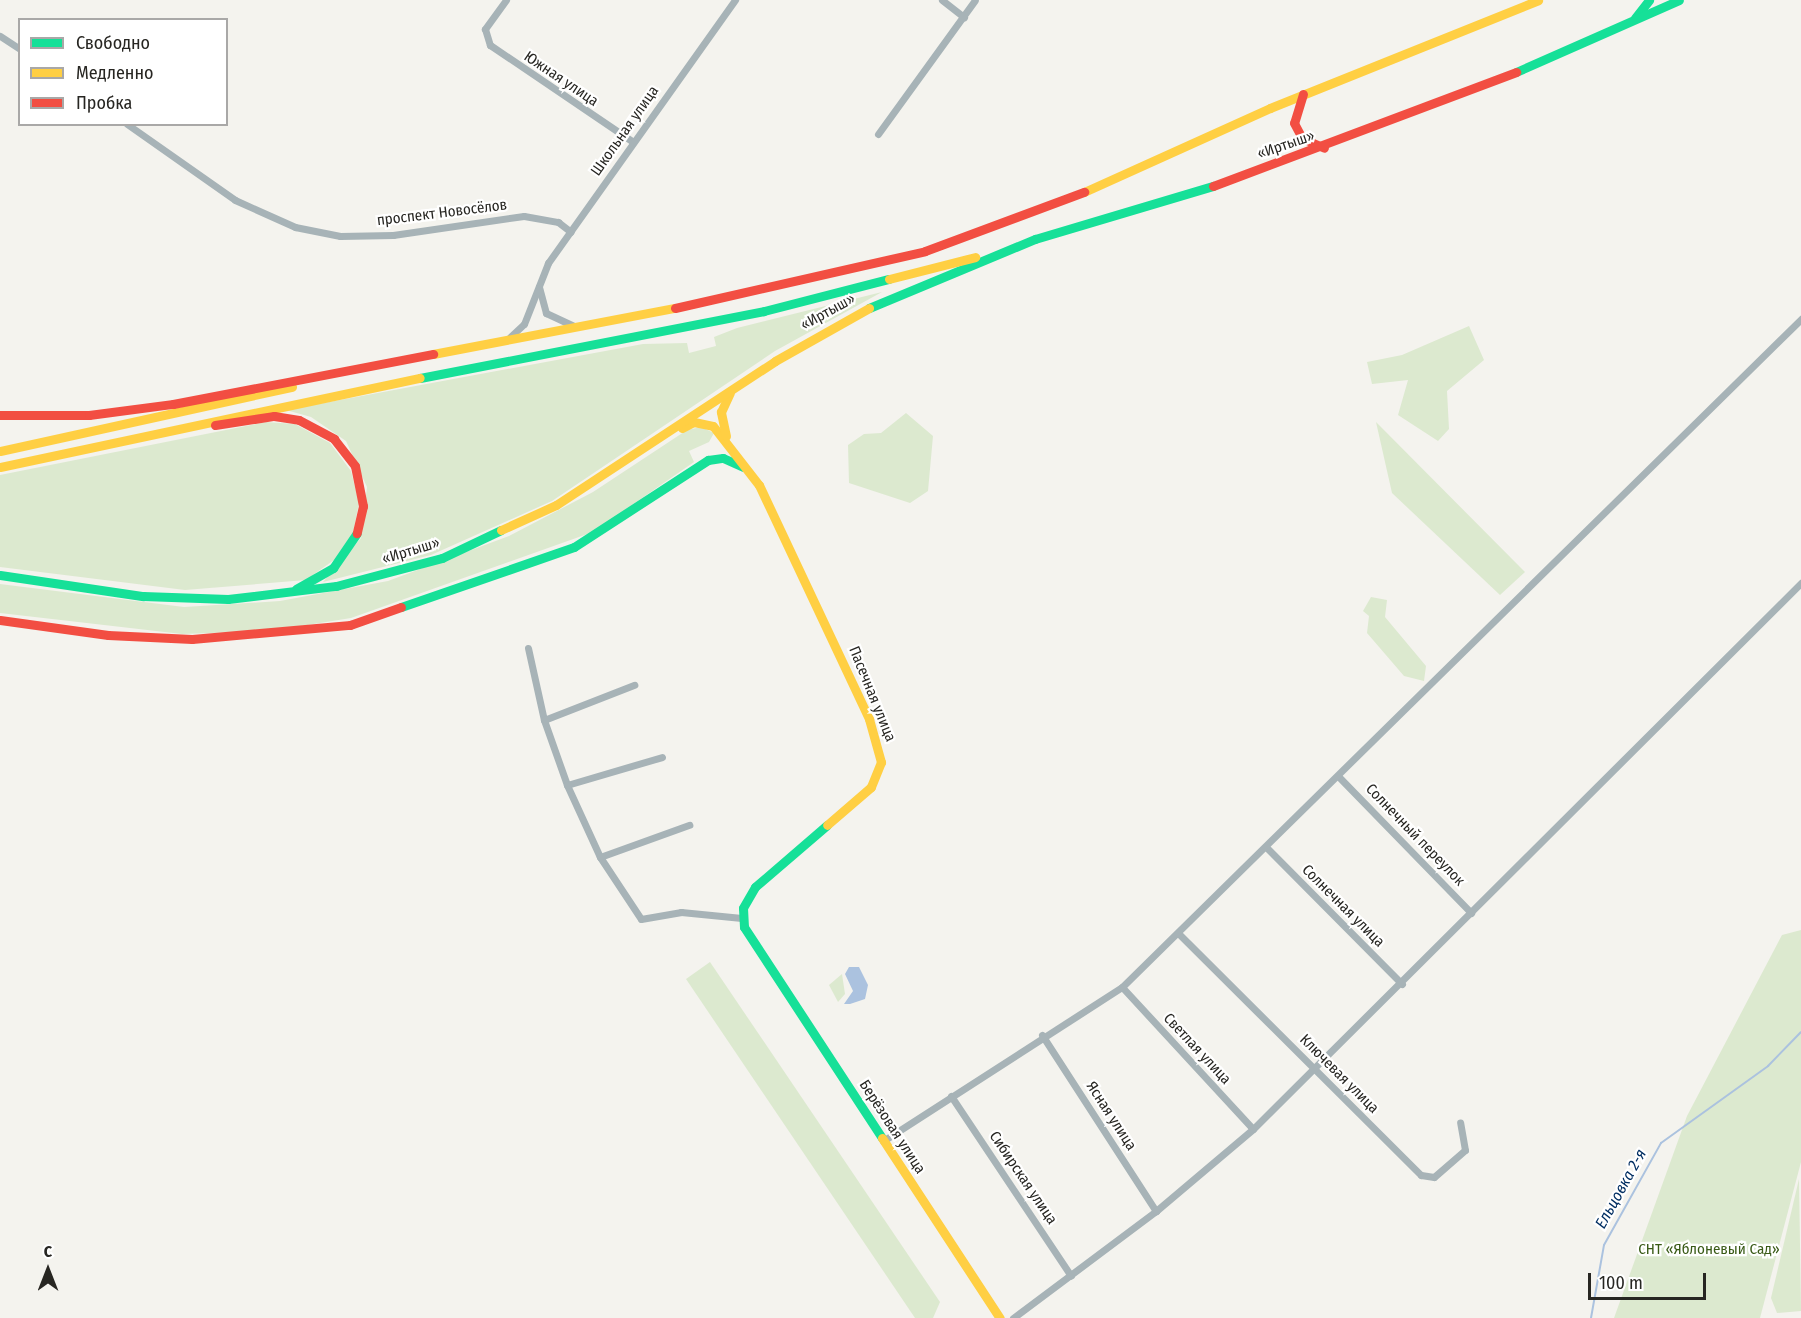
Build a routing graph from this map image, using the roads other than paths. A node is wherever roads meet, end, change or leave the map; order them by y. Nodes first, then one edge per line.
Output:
1 (506, 0) edge
2 (735, 0) edge
3 (942, 0) edge
4 (975, 0) edge
5 (1649, 0) edge
6 (1679, 0) edge
7 (1534, 1) edge
8 (964, 17) junction
9 (1617, 30) junction
10 (0, 36) edge
11 (18, 48) edge
12 (1303, 94) junction
13 (130, 126) edge
14 (878, 134) dead end
15 (633, 142) junction
16 (1324, 148) junction
17 (571, 232) junction
18 (1035, 238) junction
19 (539, 278) junction
20 (1801, 319) edge
21 (585, 327) junction
22 (489, 346) junction
23 (454, 353) junction
24 (736, 386) junction
25 (0, 415) edge
26 (730, 446) junction
27 (0, 451) edge
28 (11, 464) junction
29 (0, 466) edge
30 (743, 466) junction
31 (603, 478) junction
32 (0, 575) edge
33 (1801, 583) edge
34 (276, 596) junction
35 (0, 620) edge
36 (528, 648) dead end
37 (634, 685) dead end
38 (544, 720) junction
39 (662, 757) dead end
40 (1338, 776) junction
41 (567, 785) junction
42 (689, 825) dead end
43 (1266, 847) junction
44 (600, 857) junction
45 (1471, 913) junction
46 (742, 918) junction
47 (1178, 933) junction
48 (1402, 984) junction
49 (1122, 987) junction
50 (1042, 1035) junction
51 (1314, 1069) junction
52 (951, 1096) junction
53 (1460, 1122) dead end
54 (1253, 1129) junction
55 (883, 1141) junction
56 (1156, 1211) junction
57 (1071, 1276) junction
58 (1000, 1318) edge
59 (1013, 1318) edge

1 - 15 street, Южная улица
2 - 15 street, Школьная улица
3 - 8 street
4 - 8 street
5 - 9 main road
6 - 9 main road, «Иртыш»
7 - 12 main road, «Иртыш»
8 - 14 street
9 - 16 main road, «Иртыш»
10 - 11 street
12 - 16 main road
12 - 21 main road, «Иртыш»
13 - 17 street, проспект Новосёлов
15 - 17 street, Школьная улица
16 - 18 main road, «Иртыш»
17 - 19 street, Школьная улица
18 - 24 main road, «Иртыш»
18 - 28 main road
19 - 21 street
19 - 22 street, Школьная улица
20 - 40 street
21 - 22 main road, «Иртыш»
22 - 23 main road, «Иртыш»
23 - 25 main road, «Иртыш»
23 - 27 main road
24 - 26 main road
24 - 31 main road, «Иртыш»
26 - 30 main road, Пасечная улица
26 - 31 main road
28 - 29 main road
28 - 34 main road
30 - 35 main road
30 - 46 main road, Пасечная улица
31 - 34 main road, «Иртыш»
32 - 34 main road, «Иртыш»
33 - 45 street
36 - 38 street
37 - 38 street
38 - 41 street
39 - 41 street
40 - 43 street
40 - 45 street, Солнечный переулок
41 - 44 street
42 - 44 street
43 - 47 street
43 - 48 street, Солнечная улица
44 - 46 street
45 - 48 street
46 - 55 main road, Берёзовая улица
47 - 49 street
47 - 51 street, Ключевая улица
48 - 51 street
49 - 50 street
49 - 54 street, Светлая улица
50 - 52 street
50 - 56 street, Ясная улица
51 - 53 street, Ключевая улица
51 - 54 street
52 - 55 street
52 - 57 street, Сибирская улица
54 - 56 street
55 - 58 main road, Берёзовая улица
56 - 57 street
57 - 59 street

